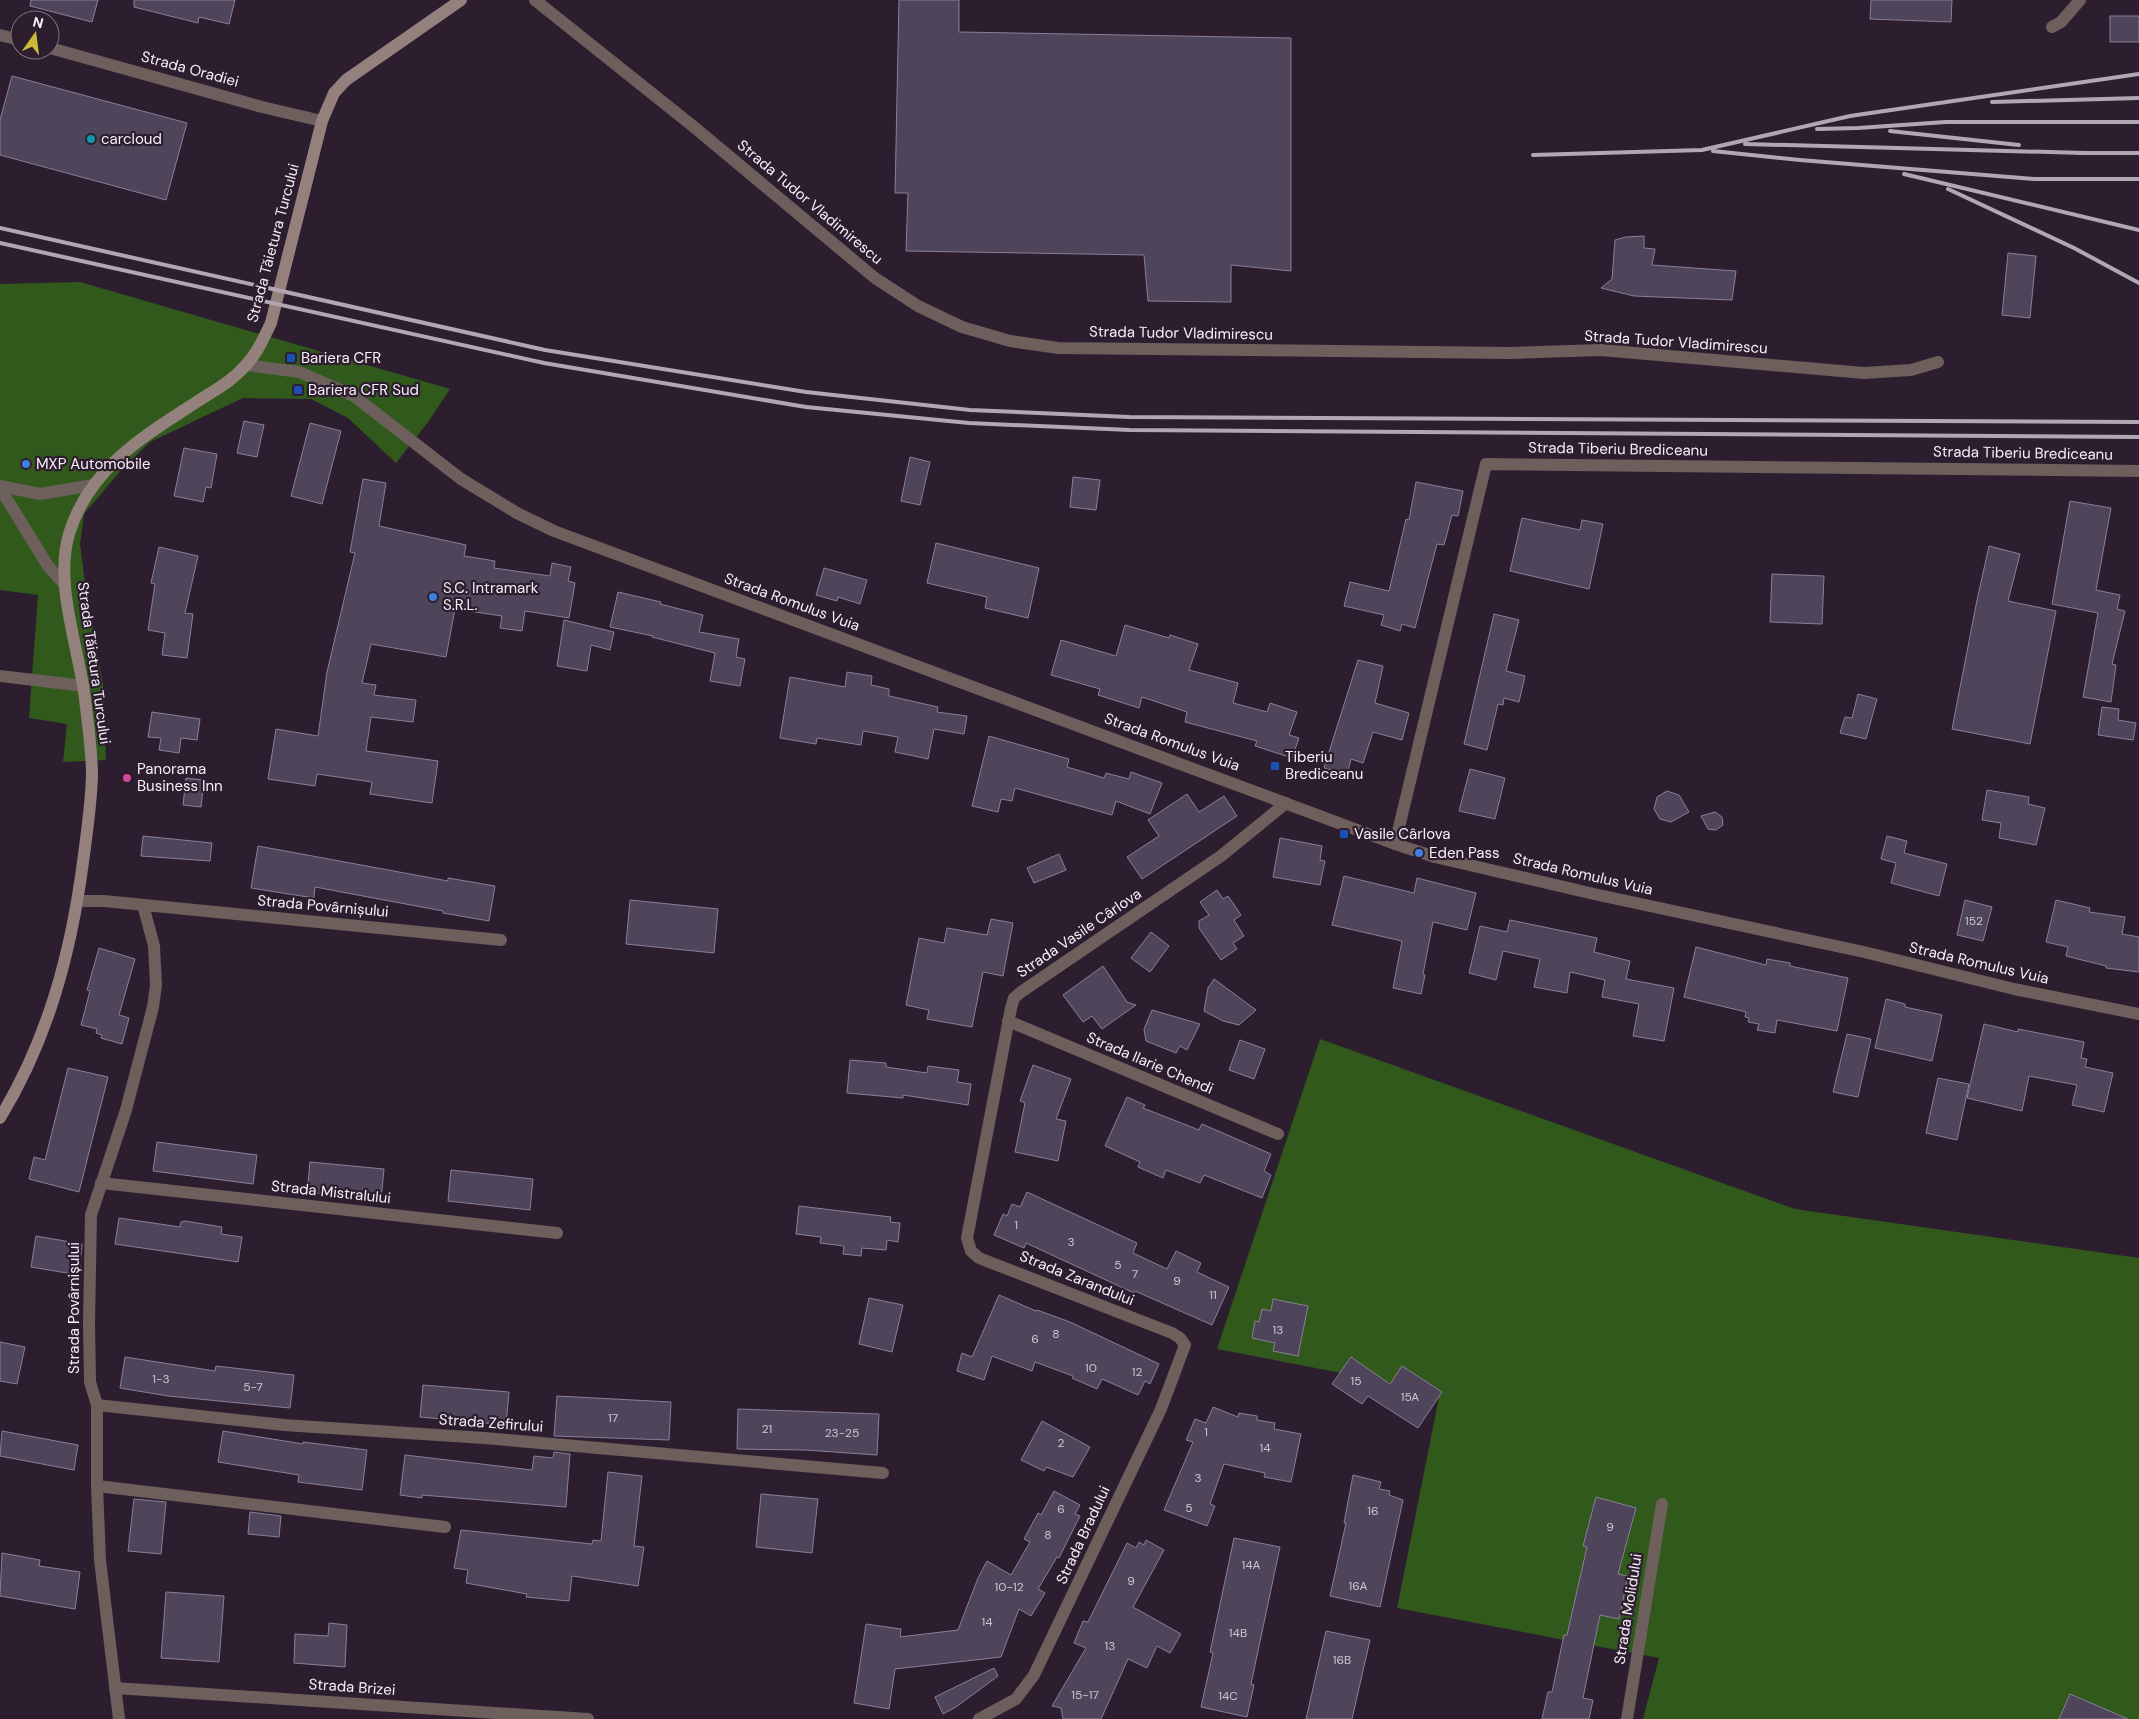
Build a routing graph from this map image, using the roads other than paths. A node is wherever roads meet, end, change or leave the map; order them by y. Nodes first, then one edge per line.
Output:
1 (461, 0) edge
2 (535, 0) edge
3 (2080, 0) edge
4 (2052, 27) dead end
5 (60, 51) edge
6 (322, 121) junction
7 (1938, 362) dead end
8 (247, 365) junction
9 (2139, 471) edge
10 (94, 485) junction
11 (0, 487) edge
12 (65, 585) junction
13 (0, 676) edge
14 (84, 686) junction
15 (1286, 803) junction
16 (1395, 844) junction
17 (78, 901) junction
18 (143, 905) junction
19 (501, 940) dead end
20 (2139, 1014) edge
21 (1008, 1021) junction
22 (0, 1118) edge
23 (1278, 1134) dead end
24 (101, 1183) junction
25 (557, 1233) dead end
26 (967, 1238) joint
27 (1184, 1341) joint
28 (97, 1405) junction
29 (883, 1473) dead end
30 (97, 1486) junction
31 (1662, 1504) dead end
32 (445, 1527) dead end
33 (115, 1688) junction
34 (119, 1719) edge
35 (588, 1719) edge
36 (979, 1719) edge
37 (1627, 1719) edge

1 - 6 main road, Strada Tăietura Turcului
2 - 7 street, Strada Tudor Vladimirescu
3 - 4 street
5 - 6 street, Strada Oradiei
6 - 8 main road, Strada Tăietura Turcului
8 - 10 main road, Strada Tăietura Turcului
8 - 15 street, Strada Romulus Vuia
9 - 16 street, Strada Tiberiu Brediceanu
10 - 11 street
10 - 12 main road, Strada Tăietura Turcului
11 - 12 street
12 - 14 main road, Strada Tăietura Turcului
13 - 14 street
14 - 17 main road, Strada Tăietura Turcului
15 - 16 street, Strada Romulus Vuia
15 - 21 street, Strada Vasile Cârlova
16 - 20 street, Strada Romulus Vuia
17 - 18 street, Strada Povârnișului
17 - 22 main road, Strada Tăietura Turcului
18 - 19 street, Strada Povârnișului
18 - 24 street, Strada Povârnișului
21 - 23 street, Strada Ilarie Chendi
21 - 26 street, Strada Vasile Cârlova
24 - 25 street, Strada Mistralului
24 - 28 street, Strada Povârnișului
26 - 27 street, Strada Zarandului
27 - 36 street, Strada Bradului
28 - 29 street, Strada Zefirului
28 - 30 street, Strada Povârnișului
30 - 32 street
30 - 33 street, Strada Povârnișului
31 - 37 street, Strada Molidului
33 - 34 street, Strada Povârnișului
33 - 35 street, Strada Brizei

